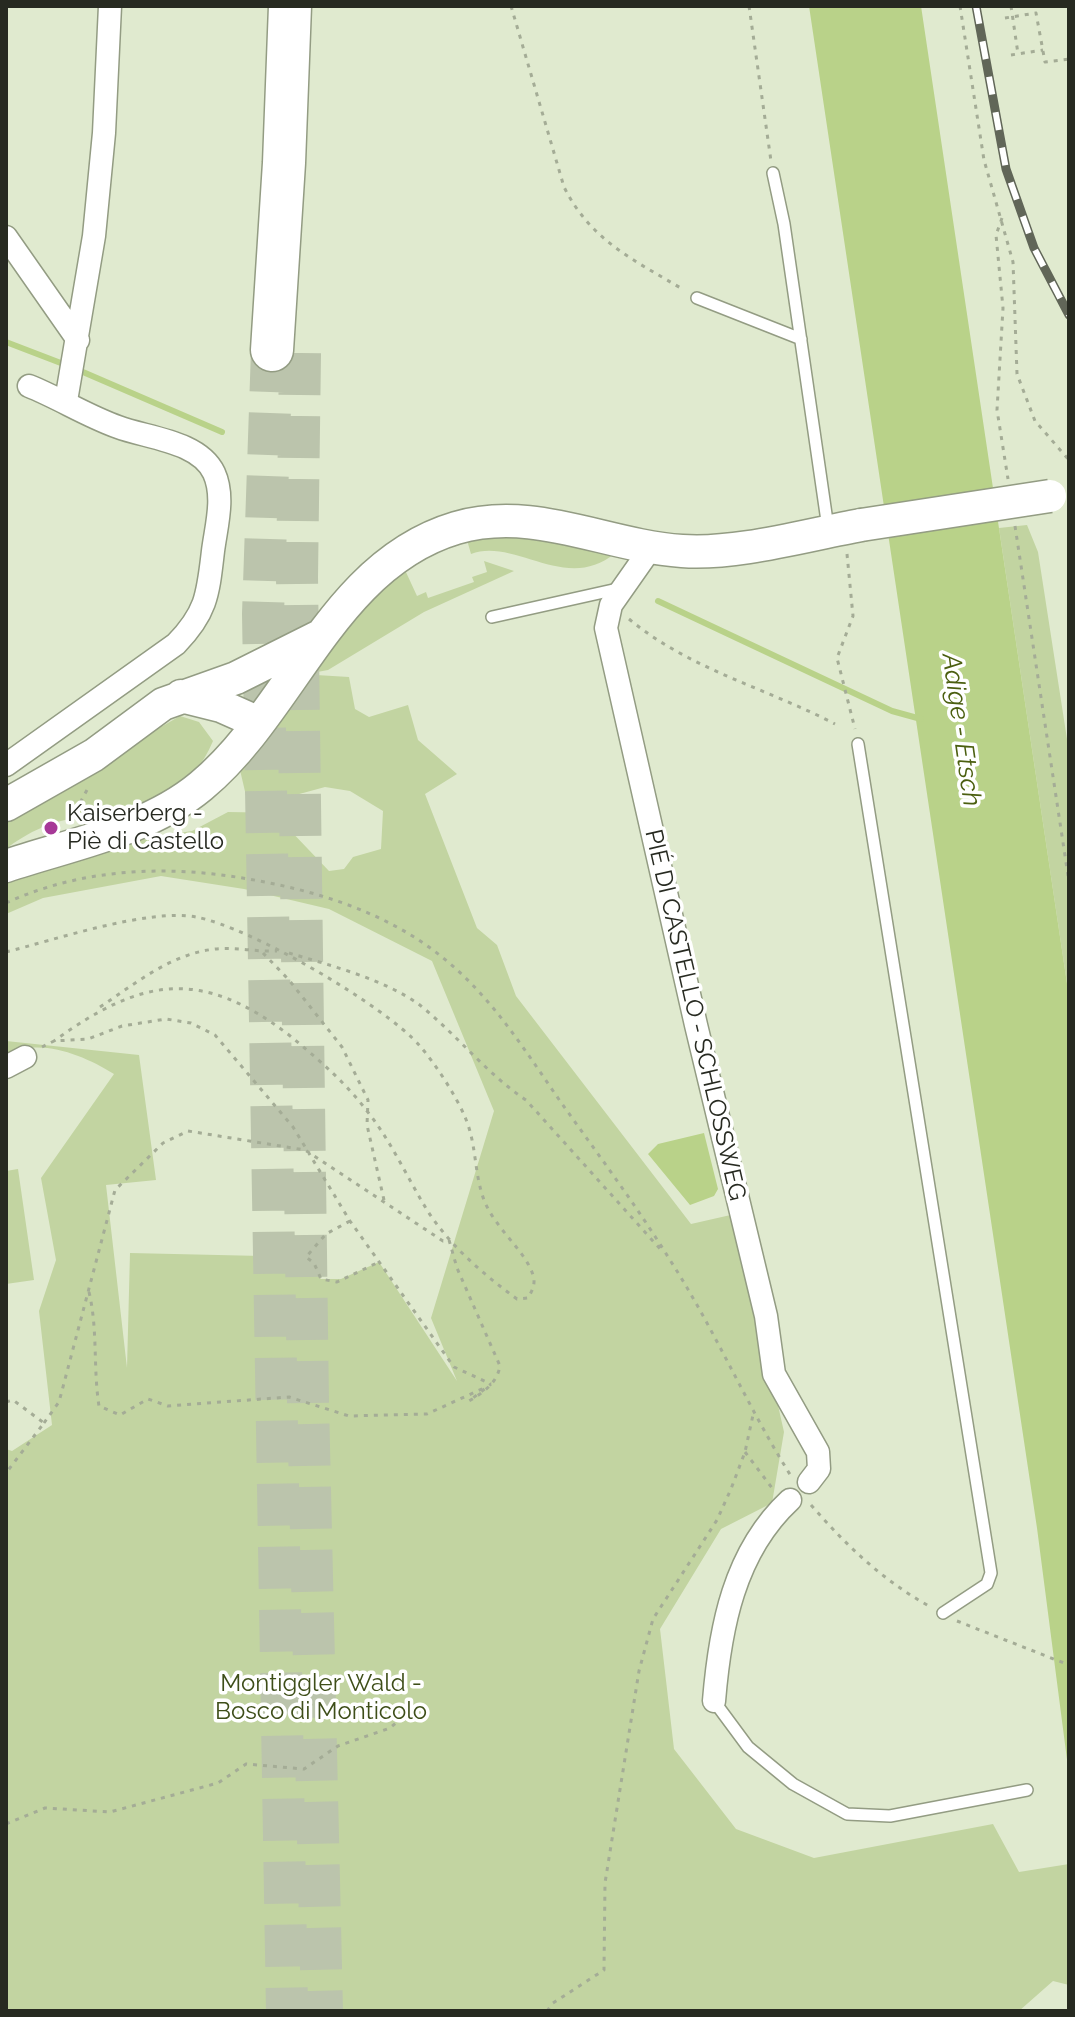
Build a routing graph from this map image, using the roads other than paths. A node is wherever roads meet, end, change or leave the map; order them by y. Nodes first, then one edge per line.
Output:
1 (110, 6) edge
2 (290, 6) edge
3 (315, 6) edge
4 (773, 173) road end
5 (6, 237) edge
6 (697, 298) road end
7 (801, 339) junction
8 (76, 348) junction
9 (29, 386) dead end
10 (68, 391) junction
11 (1060, 494) edge
12 (845, 533) junction
13 (651, 548) junction
14 (617, 596) junction
15 (492, 617) dead end
16 (325, 633) junction
17 (228, 692) junction
18 (266, 711) junction
19 (858, 744) road end
20 (236, 750) junction
21 (6, 765) edge
22 (6, 805) edge
23 (6, 866) edge
24 (943, 1613) road end
25 (714, 1701) joint
26 (1027, 1790) dead end

1 - 8 street
2 - 3 highway
4 - 7 lane
5 - 8 street
6 - 7 lane
7 - 12 lane
8 - 10 street
9 - 10 street
10 - 21 street
11 - 12 main road, bridge
12 - 13 main road
13 - 14 street
13 - 16 main road
14 - 15 lane
14 - 25 street, PIÉ DI CASTELLO - SCHLOSSWEG
16 - 17 main road
16 - 18 main road
17 - 18 main road
17 - 20 main road
17 - 22 main road
18 - 20 main road
19 - 24 lane
20 - 23 main road
25 - 26 lane

